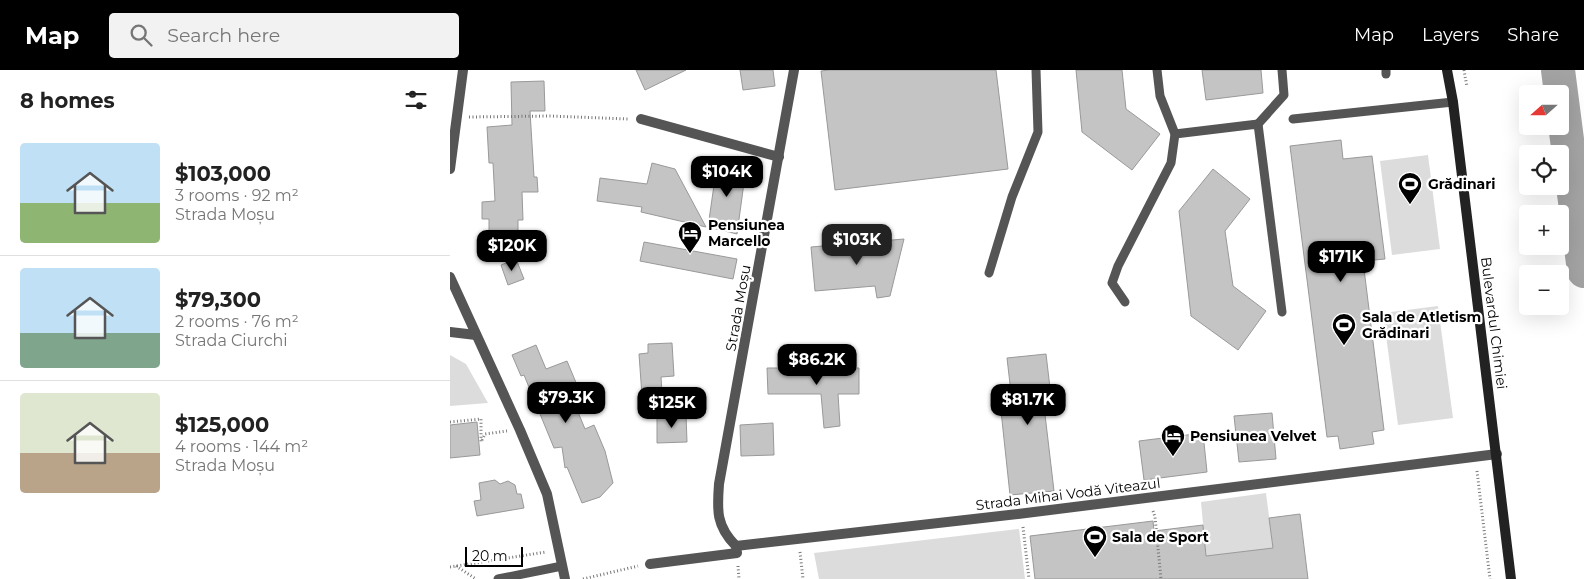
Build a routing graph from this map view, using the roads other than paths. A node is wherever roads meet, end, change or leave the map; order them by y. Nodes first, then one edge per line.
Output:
1 (463, 70) edge
2 (794, 70) edge
3 (1036, 70) edge
4 (1157, 70) edge
5 (1282, 70) edge
6 (1447, 70) edge
7 (1452, 102) junction
8 (1293, 118) dead end
9 (641, 119) road end
10 (1258, 124) junction
11 (1175, 134) junction
12 (779, 157) junction
13 (450, 169) edge
14 (989, 273) dead end
15 (450, 277) edge
16 (1125, 302) dead end
17 (1282, 312) dead end
18 (450, 332) edge
19 (476, 335) junction
20 (1497, 454) junction
21 (736, 546) junction
22 (650, 564) road end
23 (562, 566) junction
24 (498, 579) edge
25 (565, 579) edge
26 (1511, 579) edge

1 - 13 street
2 - 12 street, Strada Moșu
3 - 14 lane
4 - 11 lane
5 - 10 lane
6 - 7 main road, Bulevardul Chimiei
7 - 8 lane
7 - 20 main road, Bulevardul Chimiei
9 - 12 street
10 - 11 lane
10 - 17 lane
11 - 16 lane
12 - 21 street, Strada Moșu
15 - 19 street
18 - 19 street
19 - 23 street
20 - 21 street, Strada Mihai Vodă Viteazul
20 - 26 main road, Bulevardul Chimiei
21 - 22 street, Strada Mihai Vodă Viteazul
23 - 24 lane
23 - 25 street

